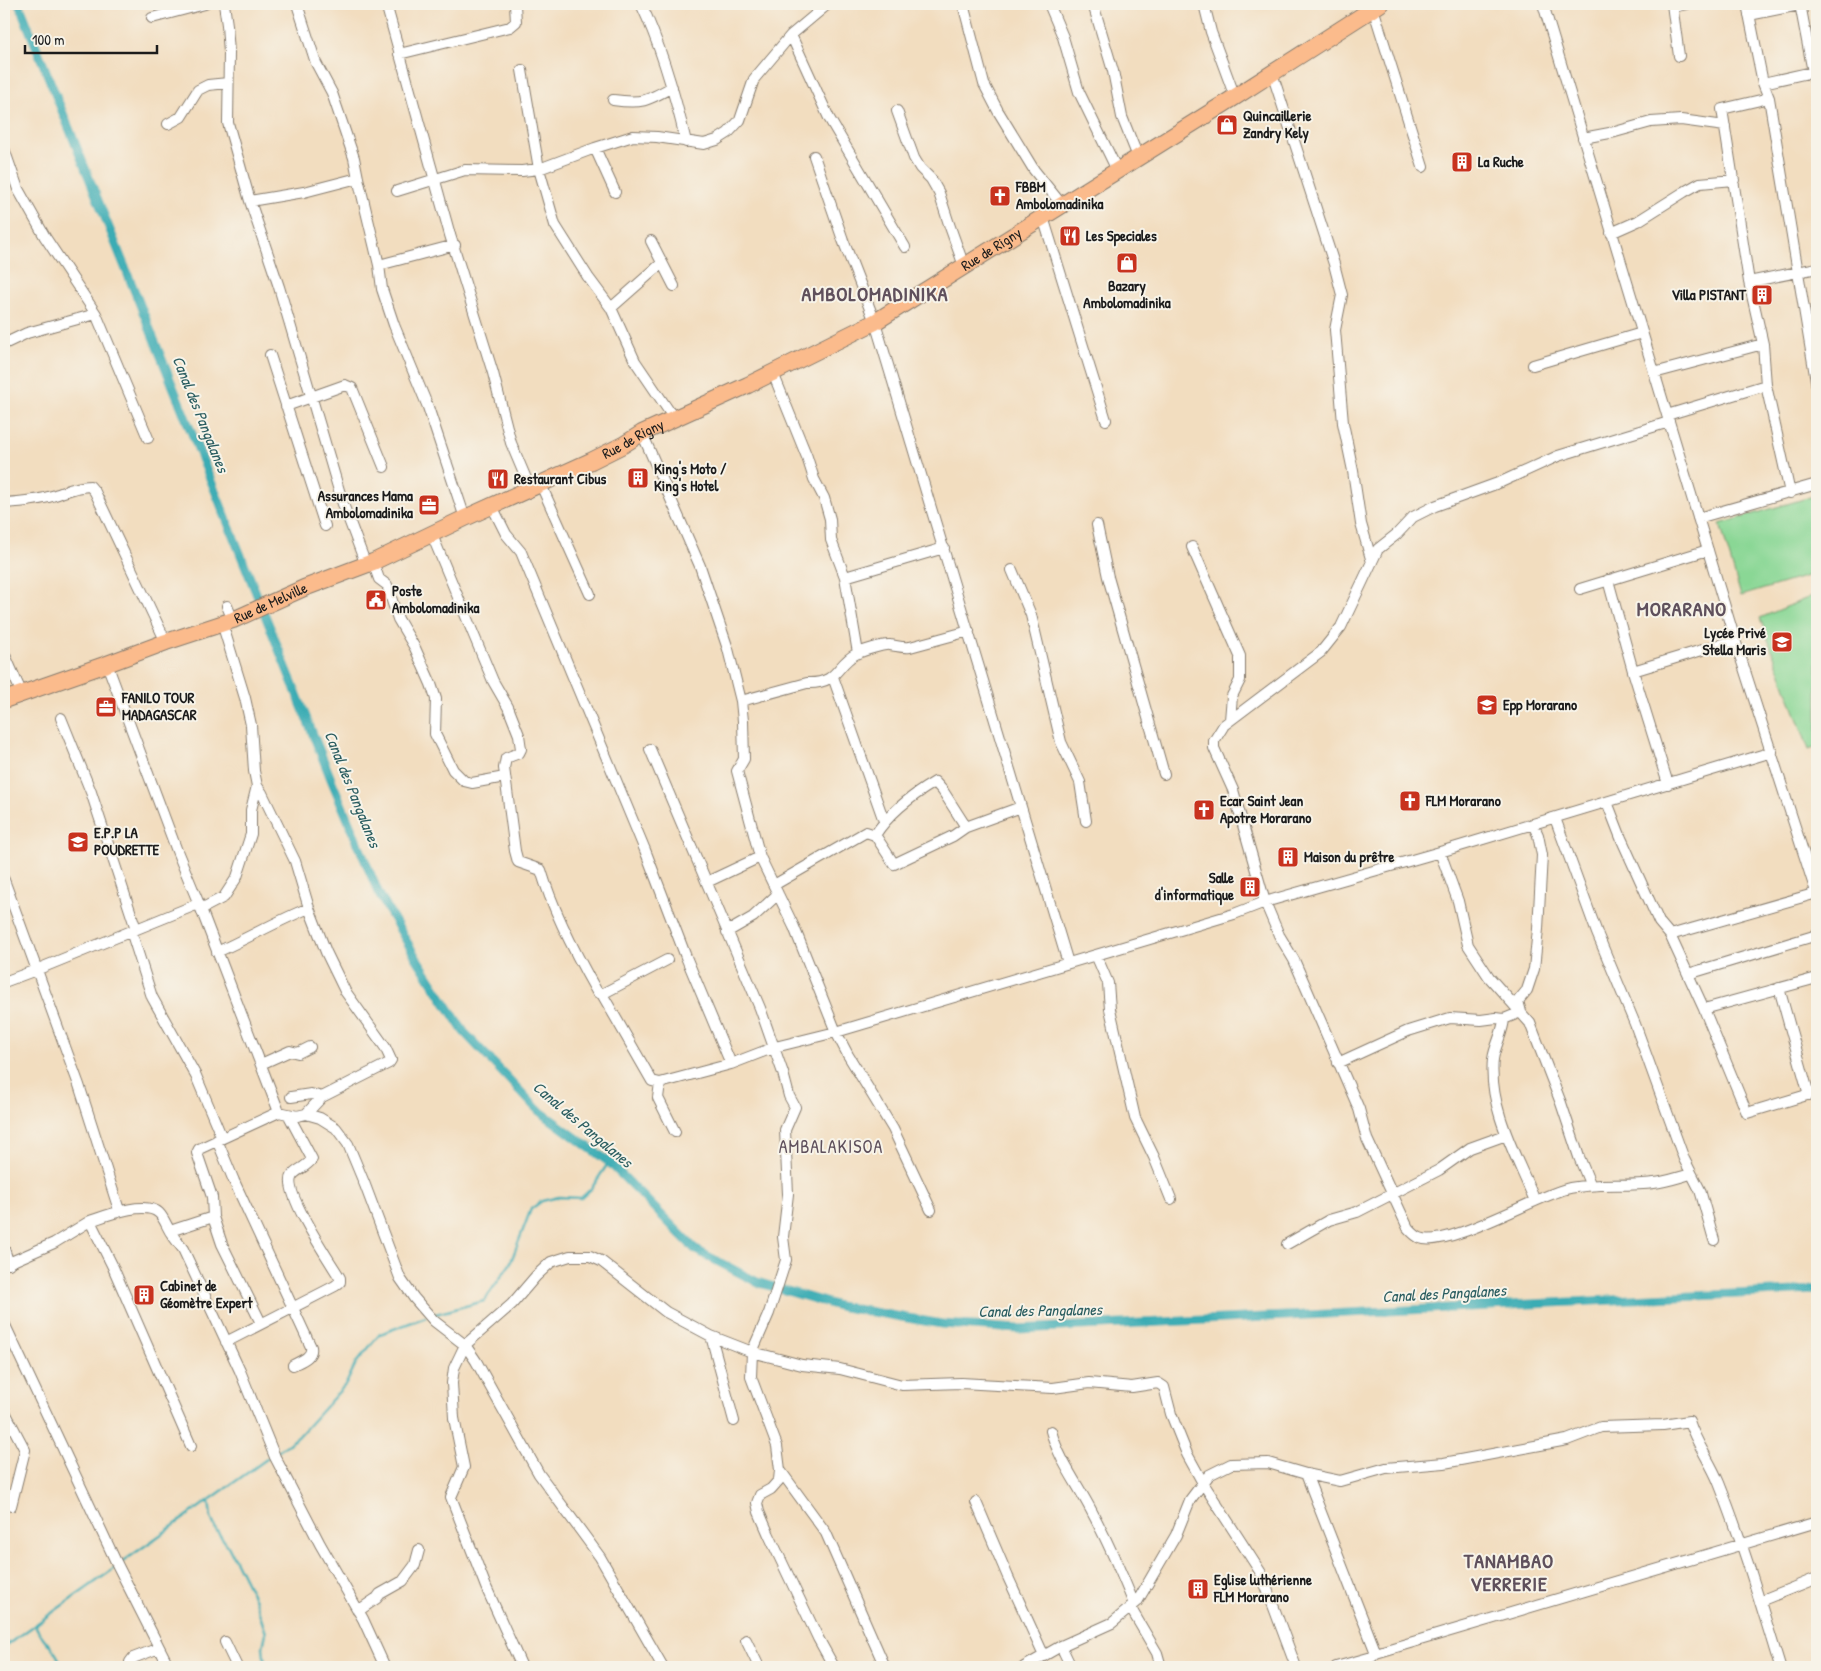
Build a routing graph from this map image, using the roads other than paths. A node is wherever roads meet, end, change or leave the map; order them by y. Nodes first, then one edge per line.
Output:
1 (206, 4) edge
2 (224, 4) edge
3 (297, 4) edge
4 (386, 4) edge
5 (515, 4) edge
6 (641, 4) edge
7 (963, 4) edge
8 (1049, 4) edge
9 (1093, 4) edge
10 (1204, 4) edge
11 (1543, 4) edge
12 (1687, 4) edge
13 (1747, 4) edge
14 (1802, 4) edge
15 (823, 6) edge
16 (1376, 6) edge
17 (1672, 6) edge
18 (1749, 16) junction
19 (152, 18) dead end
20 (791, 35) junction
21 (399, 54) junction
22 (1679, 56) dead end
23 (522, 70) dead end
24 (1816, 71) edge
25 (1272, 73) junction
26 (228, 83) junction
27 (1763, 83) junction
28 (672, 87) junction
29 (1817, 93) edge
30 (1235, 97) junction
31 (1769, 98) junction
32 (613, 100) dead end
33 (897, 111) dead end
34 (168, 124) dead end
35 (1725, 126) junction
36 (1582, 138) junction
37 (686, 142) junction
38 (595, 148) junction
39 (4, 149) edge
40 (814, 156) dead end
41 (1138, 158) junction
42 (1423, 168) dead end
43 (539, 169) junction
44 (1118, 170) junction
45 (358, 178) junction
46 (435, 180) junction
47 (1734, 180) junction
48 (396, 191) dead end
49 (615, 192) dead end
50 (250, 201) junction
51 (1062, 205) junction
52 (1043, 217) junction
53 (1611, 233) junction
54 (651, 241) dead end
55 (455, 245) junction
56 (905, 247) dead end
57 (662, 264) junction
58 (379, 265) junction
59 (964, 266) junction
60 (1817, 268) edge
61 (1798, 271) junction
62 (1749, 282) junction
63 (674, 286) dead end
64 (611, 308) junction
65 (96, 314) junction
66 (875, 322) junction
67 (1642, 333) junction
68 (4, 344) edge
69 (1762, 344) junction
70 (270, 355) dead end
71 (1533, 365) dead end
72 (773, 373) junction
73 (1654, 373) junction
74 (1766, 385) junction
75 (1817, 387) edge
76 (311, 397) junction
77 (286, 406) junction
78 (673, 418) junction
79 (1668, 418) junction
80 (1106, 420) dead end
81 (642, 433) junction
82 (148, 438) dead end
83 (384, 467) dead end
84 (1817, 484) edge
85 (535, 487) junction
86 (1790, 493) junction
87 (4, 503) edge
88 (492, 506) junction
89 (465, 518) junction
90 (1698, 518) junction
91 (1097, 525) dead end
92 (325, 526) dead end
93 (432, 535) junction
94 (1192, 547) dead end
95 (944, 548) junction
96 (1708, 550) junction
97 (1372, 562) junction
98 (370, 564) junction
99 (1012, 570) dead end
100 (846, 577) junction
101 (1608, 580) junction
102 (1580, 589) dead end
103 (590, 594) dead end
104 (228, 616) junction
105 (969, 631) junction
106 (1734, 640) junction
107 (166, 642) junction
108 (4, 653) edge
109 (858, 653) junction
110 (107, 664) junction
111 (1633, 671) junction
112 (833, 677) junction
113 (22, 694) junction
114 (4, 700) edge
115 (742, 702) junction
116 (61, 718) dead end
117 (1230, 720) junction
118 (650, 749) dead end
119 (1772, 752) junction
120 (1164, 774) dead end
121 (505, 777) junction
122 (1668, 784) junction
123 (257, 786) junction
124 (1608, 802) junction
125 (1021, 807) junction
126 (1555, 818) junction
127 (1086, 821) dead end
128 (884, 822) junction
129 (1533, 824) junction
130 (966, 827) junction
131 (875, 835) junction
132 (1440, 852) junction
133 (760, 857) junction
134 (4, 880) edge
135 (707, 882) junction
136 (776, 890) junction
137 (1817, 894) edge
138 (1265, 902) junction
139 (200, 906) junction
140 (309, 908) junction
141 (133, 930) junction
142 (727, 932) junction
143 (1670, 935) junction
144 (1817, 935) edge
145 (217, 952) junction
146 (1096, 955) junction
147 (667, 960) dead end
148 (1068, 964) junction
149 (36, 970) junction
150 (1688, 974) junction
151 (1817, 978) edge
152 (4, 982) edge
153 (1779, 988) junction
154 (602, 994) junction
155 (1704, 1009) junction
156 (1521, 1012) junction
157 (1504, 1019) junction
158 (836, 1032) junction
159 (310, 1047) dead end
160 (775, 1048) junction
161 (1338, 1063) junction
162 (261, 1064) junction
163 (731, 1064) junction
164 (660, 1083) junction
165 (1813, 1093) edge
166 (291, 1097) dead end
167 (322, 1097) junction
168 (284, 1113) junction
169 (306, 1114) junction
170 (675, 1132) dead end
171 (1506, 1135) junction
172 (220, 1139) junction
173 (1691, 1174) junction
174 (1591, 1186) junction
175 (1392, 1195) junction
176 (1171, 1199) dead end
177 (1535, 1201) junction
178 (119, 1210) junction
179 (931, 1210) dead end
180 (214, 1218) junction
181 (90, 1222) junction
182 (170, 1231) junction
183 (1714, 1240) dead end
184 (1287, 1244) dead end
185 (4, 1249) edge
186 (6, 1265) edge
187 (292, 1308) junction
188 (4, 1323) edge
189 (261, 1323) junction
190 (711, 1336) junction
191 (226, 1342) junction
192 (465, 1345) junction
193 (752, 1352) junction
194 (293, 1366) dead end
195 (4, 1410) edge
196 (734, 1421) dead end
197 (1051, 1431) dead end
198 (191, 1446) dead end
199 (780, 1470) junction
200 (1306, 1474) junction
201 (1203, 1483) junction
202 (976, 1502) dead end
203 (11, 1506) dead end
204 (1817, 1522) edge
205 (1742, 1545) junction
206 (418, 1550) dead end
207 (1817, 1578) edge
208 (1760, 1601) junction
209 (1132, 1606) junction
210 (358, 1611) junction
211 (746, 1640) dead end
212 (225, 1642) dead end
213 (1061, 1646) junction
214 (159, 1648) junction
215 (1374, 1655) junction
216 (1044, 1656) junction
217 (131, 1667) edge
218 (168, 1667) edge
219 (237, 1667) edge
220 (385, 1667) edge
221 (522, 1667) edge
222 (663, 1667) edge
223 (759, 1667) edge
224 (834, 1667) edge
225 (885, 1667) edge
226 (1024, 1667) edge
227 (1071, 1667) edge
228 (1161, 1667) edge
229 (1296, 1667) edge
230 (1336, 1667) edge
231 (1375, 1667) edge
232 (1780, 1667) edge

1 - 19 street
2 - 26 street
3 - 45 street
4 - 21 street
5 - 21 street
6 - 28 street
7 - 51 street
8 - 44 street
9 - 41 street
10 - 30 street
11 - 36 street
12 - 17 street
13 - 18 street
14 - 18 street
14 - 24 street
15 - 20 street
16 - 25 main road, Rue de Rigny
16 - 42 street
17 - 22 street
18 - 27 street
20 - 37 street
20 - 56 street
21 - 46 street
23 - 43 street
24 - 27 street
24 - 29 street
25 - 30 main road, Rue de Rigny
25 - 97 street
26 - 34 street
26 - 50 street
27 - 31 street
28 - 32 street
28 - 37 street
30 - 41 main road, Rue de Rigny
31 - 35 street
31 - 61 street
33 - 59 street
35 - 36 street
35 - 47 street
36 - 53 street
37 - 38 street
38 - 43 street
38 - 49 street
39 - 65 street
40 - 66 street
41 - 44 main road, Rue de Rigny
43 - 46 street
43 - 64 street
44 - 51 main road, Rue de Rigny
45 - 50 street
45 - 58 street
46 - 48 street
46 - 55 street
47 - 53 street
47 - 62 street
50 - 76 street
51 - 52 main road, Rue de Rigny
52 - 59 main road, Rue de Rigny
52 - 80 street
53 - 67 street
54 - 57 street
55 - 58 street
55 - 85 street
57 - 63 street
57 - 64 street
58 - 89 street
59 - 66 main road, Rue de Rigny
60 - 61 street
61 - 62 street
61 - 75 street
62 - 69 street
64 - 78 street
65 - 68 street
65 - 82 street
66 - 72 main road, Rue de Rigny
66 - 95 street
67 - 71 street
67 - 73 street
69 - 73 street
69 - 74 street
70 - 77 street
72 - 78 main road, Rue de Rigny
72 - 100 street
73 - 79 street
74 - 79 street
74 - 86 street
76 - 77 street
76 - 83 street
76 - 98 street
77 - 92 street
78 - 81 main road, Rue de Rigny
79 - 90 street
79 - 97 street
81 - 85 main road, Rue de Rigny
81 - 115 street
84 - 86 street
85 - 88 main road, Rue de Melville
85 - 103 street
86 - 90 street
87 - 107 street
88 - 89 main road, Rue de Melville
88 - 163 street
89 - 93 main road, Rue de Melville
90 - 96 street
91 - 120 street
93 - 98 main road, Rue de Melville
93 - 121 street
94 - 117 street
95 - 100 street
95 - 105 street
96 - 101 street
96 - 106 street
97 - 117 street
98 - 104 main road, Rue de Melville
98 - 121 street
99 - 127 street
100 - 109 street
101 - 102 street
101 - 111 street
104 - 107 main road, Rue de Melville
104 - 123 street
105 - 109 street
105 - 125 street
106 - 111 street
106 - 119 street
107 - 110 main road, Rue de Melville
108 - 113 street
109 - 112 street
110 - 113 main road, Rue de Melville
110 - 139 street
111 - 122 street
112 - 115 street
112 - 128 street
113 - 114 main road, Rue de Melville
115 - 133 street
116 - 141 street
117 - 138 street
118 - 135 street
119 - 122 street
119 - 137 street
121 - 154 street
122 - 124 street
123 - 139 street
123 - 140 street
124 - 126 street
124 - 143 street
125 - 130 street
125 - 148 street
126 - 129 street
126 - 173 street
128 - 130 street
128 - 131 street
129 - 132 street
129 - 156 street
130 - 131 street
131 - 136 street
132 - 138 street
132 - 156 street
133 - 135 street
133 - 136 street
134 - 149 street
135 - 142 street
136 - 142 street
136 - 158 street
137 - 143 street
138 - 146 street
138 - 161 street
139 - 141 street
139 - 145 street
140 - 145 street
140 - 167 street
141 - 149 street
141 - 172 street
142 - 160 street
143 - 150 street
144 - 150 street
145 - 162 street
146 - 148 street
146 - 176 street
147 - 154 street
148 - 158 street
149 - 152 street
149 - 178 street
150 - 155 street
151 - 153 street
153 - 155 street
153 - 165 street
154 - 164 street
155 - 165 street
156 - 157 street
156 - 174 street
157 - 161 street
157 - 171 street
158 - 160 street
158 - 179 street
159 - 162 street
160 - 163 street
160 - 193 street
161 - 175 street
162 - 168 street
163 - 164 street
164 - 170 street
166 - 167 street
167 - 169 street
168 - 169 street
168 - 172 street
168 - 187 street
169 - 192 street
171 - 175 street
171 - 177 street
172 - 180 street
172 - 187 street
173 - 174 street
173 - 183 street
174 - 177 street
175 - 177 street
175 - 184 street
178 - 181 street
178 - 182 street
180 - 182 street
180 - 189 street
181 - 186 street
181 - 198 street
182 - 191 street
185 - 186 street
187 - 189 street
187 - 194 street
188 - 214 street
189 - 191 street
190 - 192 street
190 - 193 street
190 - 196 street
191 - 210 street
192 - 221 street
192 - 222 street
193 - 199 street
193 - 201 street
195 - 203 street
197 - 209 street
199 - 224 street
199 - 225 street
200 - 201 street
200 - 205 street
200 - 215 street
201 - 209 street
201 - 229 street
202 - 216 street
204 - 205 street
205 - 208 street
205 - 215 street
206 - 210 street
207 - 208 street
208 - 232 street
209 - 213 street
209 - 228 street
210 - 220 street
211 - 223 street
212 - 219 street
213 - 216 street
213 - 227 street
214 - 217 street
214 - 218 street
215 - 230 street
215 - 231 street
216 - 226 street

